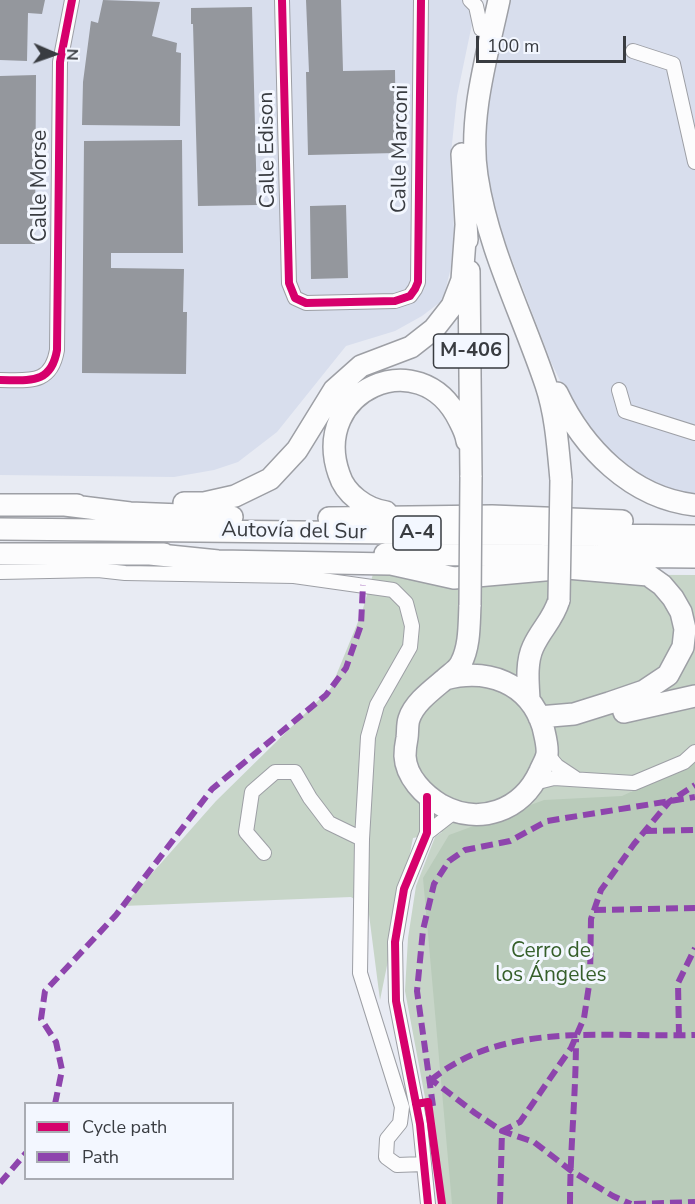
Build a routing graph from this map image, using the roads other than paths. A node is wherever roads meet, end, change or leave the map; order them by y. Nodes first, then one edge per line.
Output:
1 (72, 0) edge
2 (282, 0) edge
3 (421, 0) edge
4 (470, 0) edge
5 (487, 0) edge
6 (499, 0) edge
7 (481, 29) junction
8 (633, 51) dead end
9 (695, 162) edge
10 (466, 226) junction
11 (506, 278) junction
12 (410, 296) joint
13 (0, 380) edge
14 (619, 390) dead end
15 (695, 433) edge
16 (471, 477) junction
17 (0, 505) edge
18 (695, 505) edge
19 (65, 506) junction
20 (408, 516) junction
21 (695, 523) edge
22 (0, 529) edge
23 (695, 536) edge
24 (0, 554) edge
25 (150, 554) junction
26 (695, 557) edge
27 (0, 572) edge
28 (445, 679) junction
29 (695, 696) edge
30 (534, 708) junction
31 (546, 751) junction
32 (695, 752) edge
33 (575, 778) junction
34 (534, 783) junction
35 (427, 797) junction
36 (454, 812) junction
37 (427, 833) junction
38 (362, 839) junction
39 (264, 853) dead end
40 (424, 1164) junction
41 (428, 1204) edge

1 - 13 street, Calle Morse
2 - 12 street, Calle Edison
3 - 12 street, Calle Marconi
4 - 7 street
5 - 7 highway, M-406
6 - 11 highway, M-406
7 - 10 highway, M-406
8 - 9 street
10 - 16 highway, M-406
10 - 19 highway
11 - 18 highway
11 - 30 highway, M-406, bridge
14 - 15 street
16 - 20 highway
16 - 28 highway, M-406, bridge
17 - 19 highway
19 - 20 highway
20 - 21 highway
22 - 23 highway, Autovía del Sur / A-4
24 - 25 highway, Autovía del Sur / A-4
25 - 26 highway, Autovía del Sur / A-4
25 - 30 highway
27 - 38 street
28 - 30 highway
28 - 35 highway, M-406
29 - 31 highway
30 - 31 highway, M-406
31 - 33 street
31 - 34 highway, M-406
32 - 33 street
33 - 34 street
34 - 36 highway, M-406
35 - 36 highway, M-406
35 - 37 street
36 - 37 street
37 - 40 street
38 - 39 street
38 - 40 street
40 - 41 street

